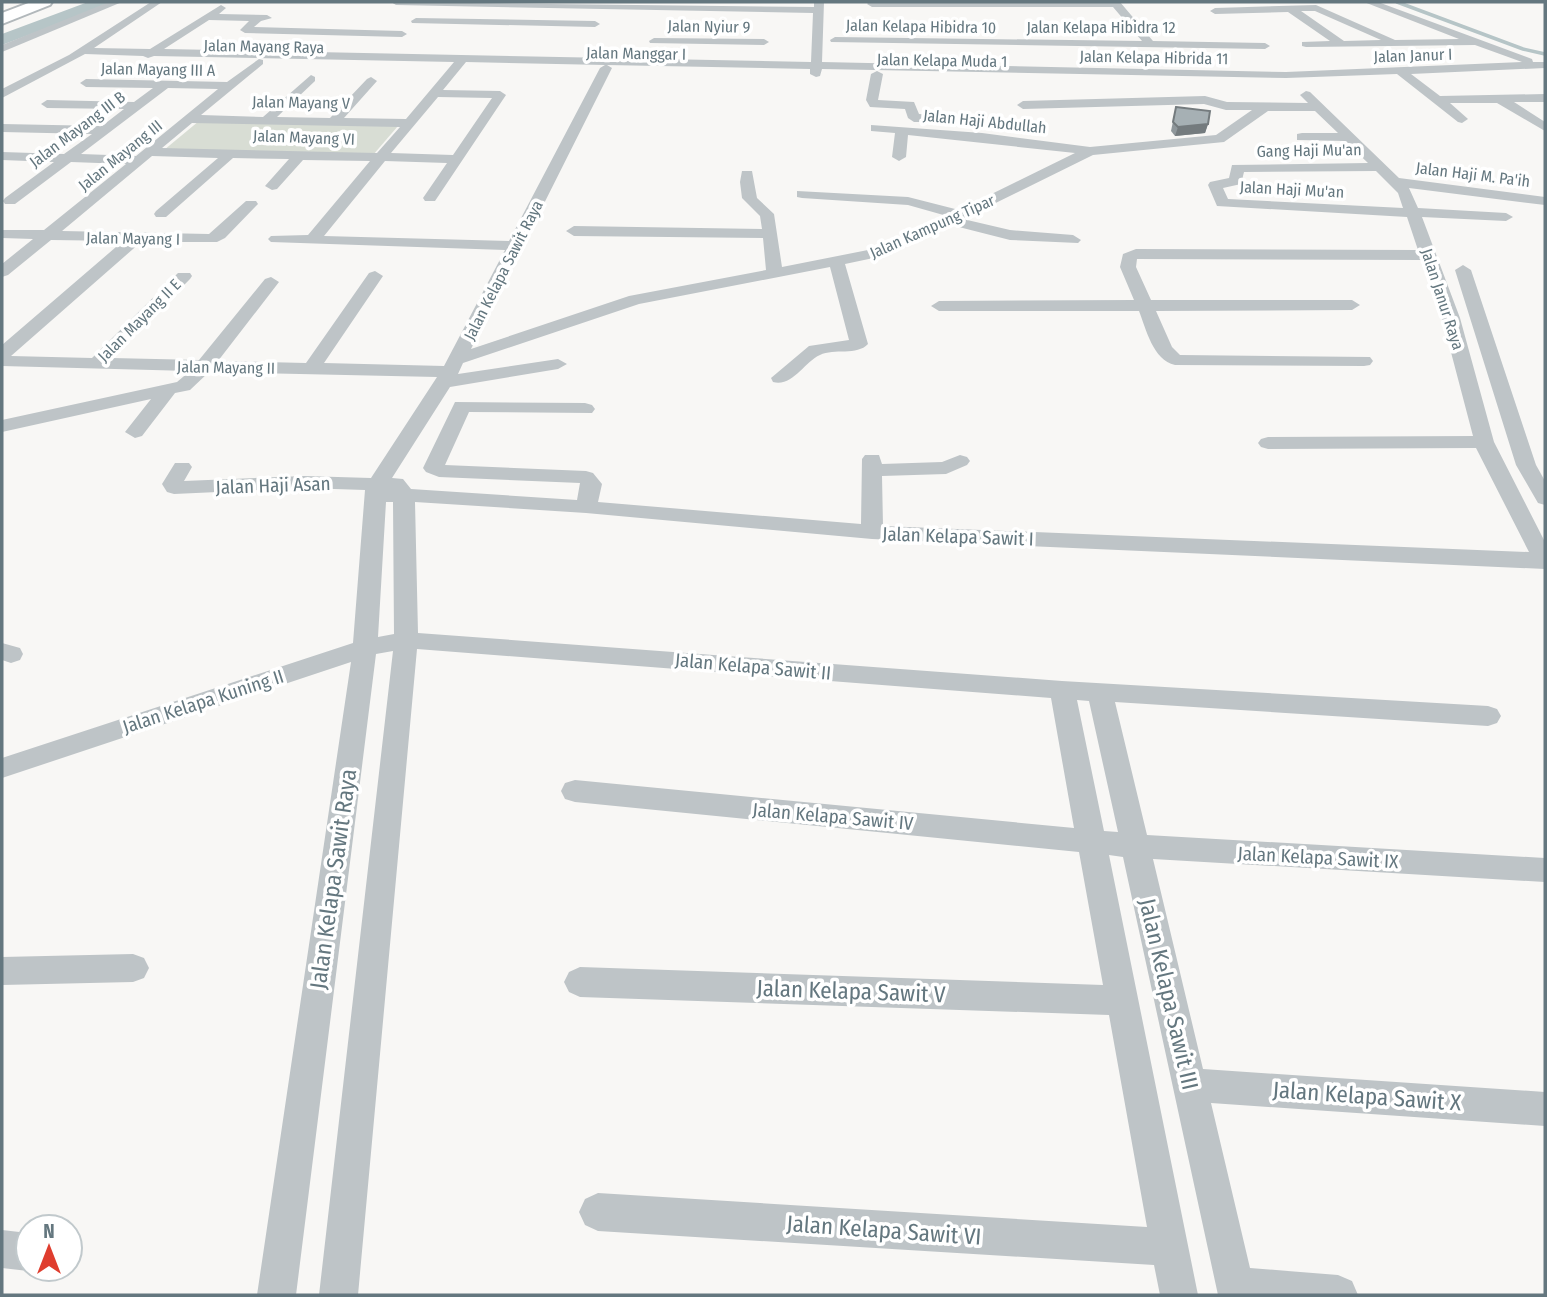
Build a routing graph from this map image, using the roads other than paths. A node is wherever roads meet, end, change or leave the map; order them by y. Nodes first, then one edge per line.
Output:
1 (30, 2) edge
2 (44, 2) edge
3 (117, 2) edge
4 (157, 2) edge
5 (230, 2) edge
6 (396, 2) edge
7 (435, 2) edge
8 (1203, 2) edge
9 (1369, 2) edge
10 (1116, 3) edge
11 (872, 4) dead end
12 (819, 6) edge
13 (991, 6) edge
14 (1344, 7) dead end
15 (1316, 8) junction
16 (1291, 9) junction
17 (1215, 11) junction
18 (2, 13) edge
19 (208, 17) junction
20 (258, 18) junction
21 (2, 19) edge
22 (285, 19) dead end
23 (344, 20) dead end
24 (416, 21) junction
25 (537, 23) junction
26 (337, 33) junction
27 (402, 34) junction
28 (527, 36) dead end
29 (1004, 37) junction
30 (586, 38) dead end
31 (765, 42) dead end
32 (1475, 42) junction
33 (1149, 43) junction
34 (1397, 43) junction
35 (1306, 44) dead end
36 (1342, 44) junction
37 (1265, 46) junction
38 (453, 48) dead end
39 (580, 48) dead end
40 (2, 49) edge
41 (78, 54) junction
42 (1276, 54) dead end
43 (146, 56) junction
44 (378, 58) junction
45 (259, 62) junction
46 (453, 62) junction
47 (570, 65) junction
48 (1544, 66) edge
49 (636, 67) junction
50 (606, 68) junction
51 (1287, 68) junction
52 (816, 71) junction
53 (836, 71) junction
54 (1400, 71) junction
55 (877, 74) junction
56 (1066, 78) dead end
57 (311, 79) dead end
58 (508, 80) dead end
59 (371, 81) dead end
60 (86, 83) dead end
61 (166, 84) junction
62 (229, 86) junction
63 (1023, 86) junction
64 (432, 93) junction
65 (2, 94) edge
66 (500, 94) junction
67 (1545, 98) edge
68 (1500, 99) junction
69 (1438, 100) junction
70 (47, 104) dead end
71 (136, 106) junction
72 (1265, 107) junction
73 (1318, 107) junction
74 (192, 118) junction
75 (268, 118) junction
76 (1462, 119) dead end
77 (335, 120) junction
78 (954, 120) dead end
79 (1542, 122) edge
80 (408, 123) junction
81 (2, 128) edge
82 (876, 128) dead end
83 (104, 130) junction
84 (902, 130) junction
85 (1016, 131) junction
86 (1346, 136) junction
87 (1302, 138) dead end
88 (1090, 151) junction
89 (231, 153) junction
90 (1228, 153) junction
91 (300, 155) junction
92 (2, 156) edge
93 (146, 156) junction
94 (380, 157) junction
95 (900, 157) dead end
96 (68, 158) junction
97 (456, 159) junction
98 (1382, 167) junction
99 (747, 174) dead end
100 (1396, 182) junction
101 (2, 185) edge
102 (30, 186) junction
103 (272, 186) dead end
104 (802, 194) dead end
105 (430, 198) dead end
106 (9, 201) dead end
107 (1545, 201) edge
108 (251, 204) dead end
109 (161, 214) dead end
110 (1414, 214) junction
111 (1506, 217) dead end
112 (955, 218) junction
113 (573, 230) dead end
114 (769, 233) junction
115 (2, 234) edge
116 (48, 236) junction
117 (136, 238) junction
118 (276, 239) dead end
119 (312, 240) junction
120 (1073, 240) dead end
121 (515, 246) junction
122 (1430, 255) junction
123 (837, 262) junction
124 (1463, 270) dead end
125 (2, 272) edge
126 (775, 274) junction
127 (184, 276) dead end
128 (374, 276) dead end
129 (271, 282) dead end
130 (939, 306) dead end
131 (1146, 306) junction
132 (1352, 306) dead end
133 (2, 354) edge
134 (2, 361) edge
135 (1364, 361) dead end
136 (558, 364) dead end
137 (95, 365) junction
138 (203, 366) junction
139 (312, 368) junction
140 (450, 371) junction
141 (780, 377) dead end
142 (167, 391) junction
143 (429, 405) junction
144 (462, 406) junction
145 (585, 409) dead end
146 (2, 426) edge
147 (135, 432) dead end
148 (1484, 442) junction
149 (1268, 443) dead end
150 (960, 461) dead end
151 (182, 467) dead end
152 (388, 486) junction
153 (1545, 499) edge
154 (586, 507) junction
155 (872, 532) junction
156 (1545, 561) edge
157 (407, 640) junction
158 (365, 648) junction
159 (1062, 690) junction
160 (1100, 692) junction
161 (1488, 716) dead end
162 (2, 768) edge
163 (575, 792) dead end
164 (1091, 841) junction
165 (1135, 846) junction
166 (1545, 870) edge
167 (133, 968) dead end
168 (2, 971) edge
169 (580, 982) dead end
170 (1122, 1000) junction
171 (1189, 1084) junction
172 (1545, 1109) edge
173 (598, 1212) dead end
174 (1170, 1247) junction
175 (1236, 1290) edge
176 (276, 1295) edge
177 (338, 1295) edge
178 (1179, 1295) edge
179 (1338, 1295) edge

1 - 18 main road
2 - 21 main road
3 - 40 street
4 - 41 street
5 - 19 street
6 - 7 street
7 - 12 street
7 - 24 street
8 - 17 street
9 - 32 street
10 - 13 street
10 - 33 street
11 - 13 street
12 - 52 street
14 - 15 street
15 - 16 street
15 - 34 street
16 - 17 street
16 - 36 street
17 - 37 street
19 - 20 street
19 - 43 street
20 - 22 street
20 - 26 street
23 - 26 street
24 - 25 street
24 - 27 street
25 - 28 street
25 - 30 street
26 - 27 street
27 - 44 street
29 - 33 street, Jalan Kelapa Hibidra 12
29 - 53 street, Jalan Kelapa Hibidra 10
29 - 63 street
31 - 49 street, Jalan Nyiur 9
32 - 34 street
32 - 48 street
33 - 37 street, Jalan Kelapa Hibidra 12
34 - 36 street
35 - 36 street
37 - 42 street
38 - 46 street
39 - 47 street
41 - 43 street, Jalan Mayang Raya
41 - 65 street
43 - 44 street, Jalan Mayang Raya
43 - 45 street, Jalan Mayang Raya
44 - 46 street, Jalan Mayang Raya
45 - 46 street, Jalan Mayang Raya
45 - 62 street, Jalan Mayang III
46 - 47 street, Jalan Manggar I
46 - 64 street
47 - 49 street, Jalan Manggar I
47 - 50 street, Jalan Manggar I
48 - 54 street, Jalan Janur I
49 - 50 street, Jalan Manggar I
49 - 52 street, Jalan Manggar I
50 - 121 street, Jalan Kelapa Sawit Raya
51 - 54 street, Jalan Janur I
51 - 63 street, Jalan Kelapa Hibrida 11
51 - 73 street, Jalan Janur Raya
52 - 53 street, Jalan Kelapa Muda 1
53 - 55 street, Jalan Kelapa Muda 1
53 - 63 street, Jalan Kelapa Muda 1
54 - 69 street
55 - 63 street, Jalan Kelapa Muda 1
55 - 78 street
56 - 63 street, Jalan Kelapa Muda 1
57 - 75 street
58 - 66 street
59 - 77 street
60 - 61 street, Jalan Mayang III A
61 - 62 street, Jalan Mayang III A
61 - 71 street, Jalan Mayang III B
62 - 74 street, Jalan Mayang III
63 - 72 street
63 - 85 street
64 - 66 street
64 - 80 street
66 - 97 street
67 - 68 street
68 - 69 street
68 - 79 street
69 - 76 street
70 - 71 street
71 - 83 street, Jalan Mayang III B
72 - 73 street
72 - 90 street, Jalan Kampung Tipar
73 - 86 street, Jalan Janur Raya
74 - 75 street, Jalan Mayang V
74 - 93 street, Jalan Mayang III
75 - 77 street, Jalan Mayang V
77 - 80 street, Jalan Mayang V
80 - 94 street
81 - 83 street
82 - 84 street, Jalan Haji Abdullah
83 - 96 street, Jalan Mayang III B
84 - 85 street, Jalan Haji Abdullah
84 - 95 street
85 - 88 street, Jalan Haji Abdullah
86 - 87 street
86 - 98 street, Jalan Janur Raya
88 - 90 street, Jalan Kampung Tipar
88 - 112 street, Jalan Kampung Tipar
89 - 91 street, Jalan Mayang VI
89 - 93 street, Jalan Mayang VI
89 - 109 street
90 - 98 street, Gang Haji Mu'an
90 - 110 street, Jalan Haji Mu'an
91 - 94 street, Jalan Mayang VI
91 - 103 street
92 - 96 street, Jalan Mayang VI
93 - 96 street, Jalan Mayang VI
93 - 116 street, Jalan Mayang III
94 - 97 street, Jalan Mayang VI
94 - 119 street
96 - 102 street, Jalan Mayang III B
97 - 105 street
98 - 100 street, Jalan Janur Raya
99 - 114 street
100 - 107 street, Jalan Haji M. Pa'ih
100 - 110 street, Jalan Janur Raya
101 - 102 street
102 - 106 street, Jalan Mayang III B
104 - 112 street
108 - 117 street, Jalan Mayang I
110 - 111 street
110 - 122 street, Jalan Janur Raya
112 - 120 street
112 - 123 street, Jalan Kampung Tipar
113 - 114 street
114 - 126 street
115 - 116 street, Jalan Mayang I
116 - 117 street, Jalan Mayang I
116 - 125 street, Jalan Mayang III
117 - 133 street
118 - 119 street
119 - 121 street
121 - 140 street, Jalan Kelapa Sawit Raya
122 - 131 street
122 - 148 street, Jalan Janur Raya
123 - 126 street, Jalan Kampung Tipar
123 - 141 street
124 - 153 street, Jalan Janur Raya
126 - 140 street, Jalan Kampung Tipar
127 - 137 street, Jalan Mayang II E
128 - 139 street
129 - 138 street
130 - 131 street
131 - 132 street
131 - 135 street
134 - 137 street, Jalan Mayang II
136 - 140 street
137 - 138 street, Jalan Mayang II
138 - 139 street, Jalan Mayang II
138 - 142 street
139 - 140 street, Jalan Mayang II
140 - 143 street, Jalan Kelapa Sawit Raya
142 - 146 street
142 - 147 street
143 - 144 street
143 - 152 street, Jalan Kelapa Sawit Raya
144 - 145 street
144 - 154 street
148 - 149 street
148 - 156 street, Jalan Janur Raya
150 - 155 street
151 - 152 street, Jalan Haji Asan
152 - 154 street, Jalan Kelapa Sawit I
152 - 157 street
152 - 158 street, Jalan Kelapa Sawit Raya
154 - 155 street, Jalan Kelapa Sawit I
155 - 156 street, Jalan Kelapa Sawit I
157 - 158 street, Jalan Kelapa Kuning II
157 - 159 street, Jalan Kelapa Sawit II
157 - 177 street
158 - 162 street, Jalan Kelapa Kuning II
158 - 176 street, Jalan Kelapa Sawit Raya
159 - 160 street, Jalan Kelapa Sawit II
159 - 164 street
160 - 161 street
160 - 165 street, Jalan Kelapa Sawit III
163 - 164 street, Jalan Kelapa Sawit IV
164 - 165 street, Jalan Kelapa Sawit IX
164 - 170 street
165 - 166 street, Jalan Kelapa Sawit IX
165 - 171 street, Jalan Kelapa Sawit III
167 - 168 street
169 - 170 street, Jalan Kelapa Sawit V
170 - 174 street
171 - 172 street, Jalan Kelapa Sawit X
171 - 175 street, Jalan Kelapa Sawit III
173 - 174 street, Jalan Kelapa Sawit VI
174 - 178 street
175 - 179 street

